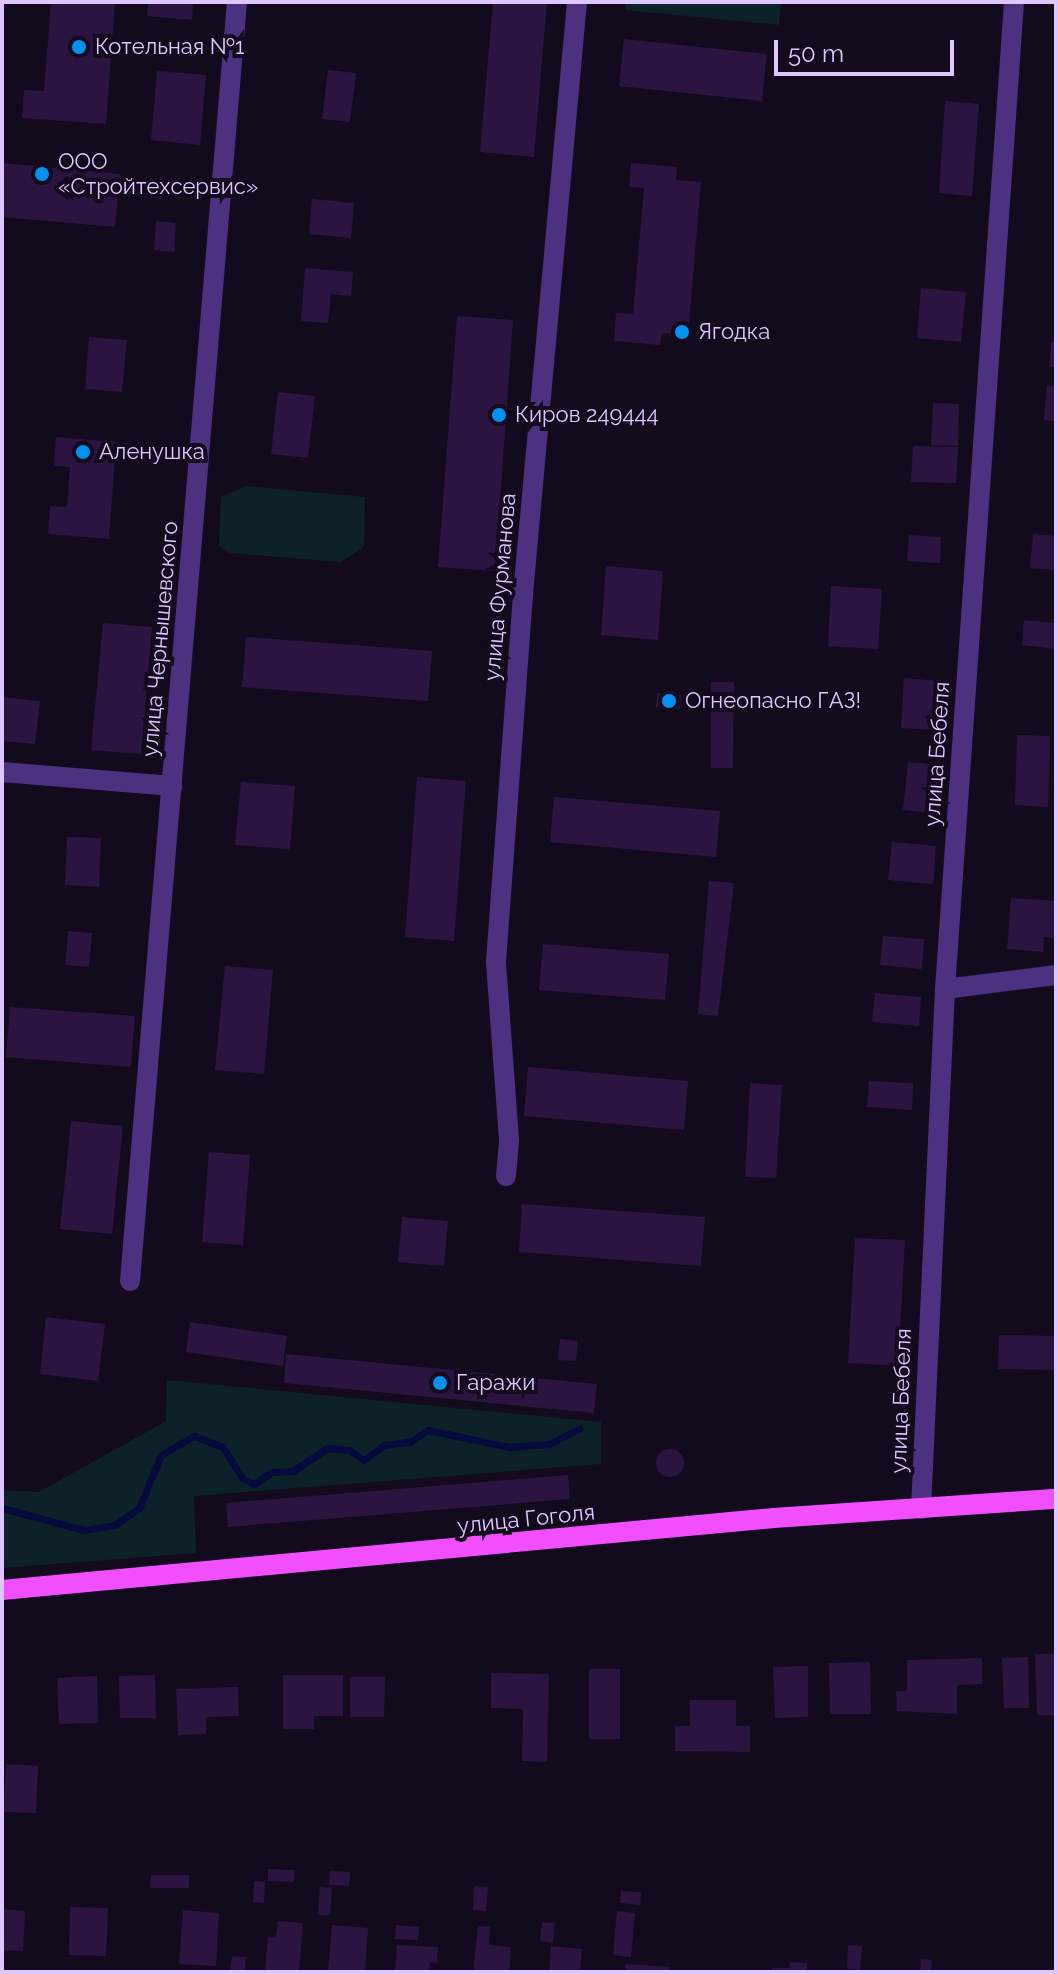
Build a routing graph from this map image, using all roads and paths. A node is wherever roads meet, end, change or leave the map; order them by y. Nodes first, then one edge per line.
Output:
1 (237, 2) edge
2 (577, 2) edge
3 (1014, 2) edge
4 (2, 772) edge
5 (172, 786) junction
6 (1056, 975) edge
7 (945, 989) junction
8 (506, 1176) dead end
9 (130, 1281) dead end
10 (1056, 1499) edge
11 (921, 1509) junction
12 (2, 1590) edge

1 - 5 street, улица Чернышевского
2 - 8 street, улица Фурманова
3 - 7 street, улица Бебеля
4 - 5 street
5 - 9 street, улица Чернышевского
6 - 7 street
7 - 11 street, улица Бебеля
10 - 11 main road, улица Гоголя
11 - 12 main road, улица Гоголя

